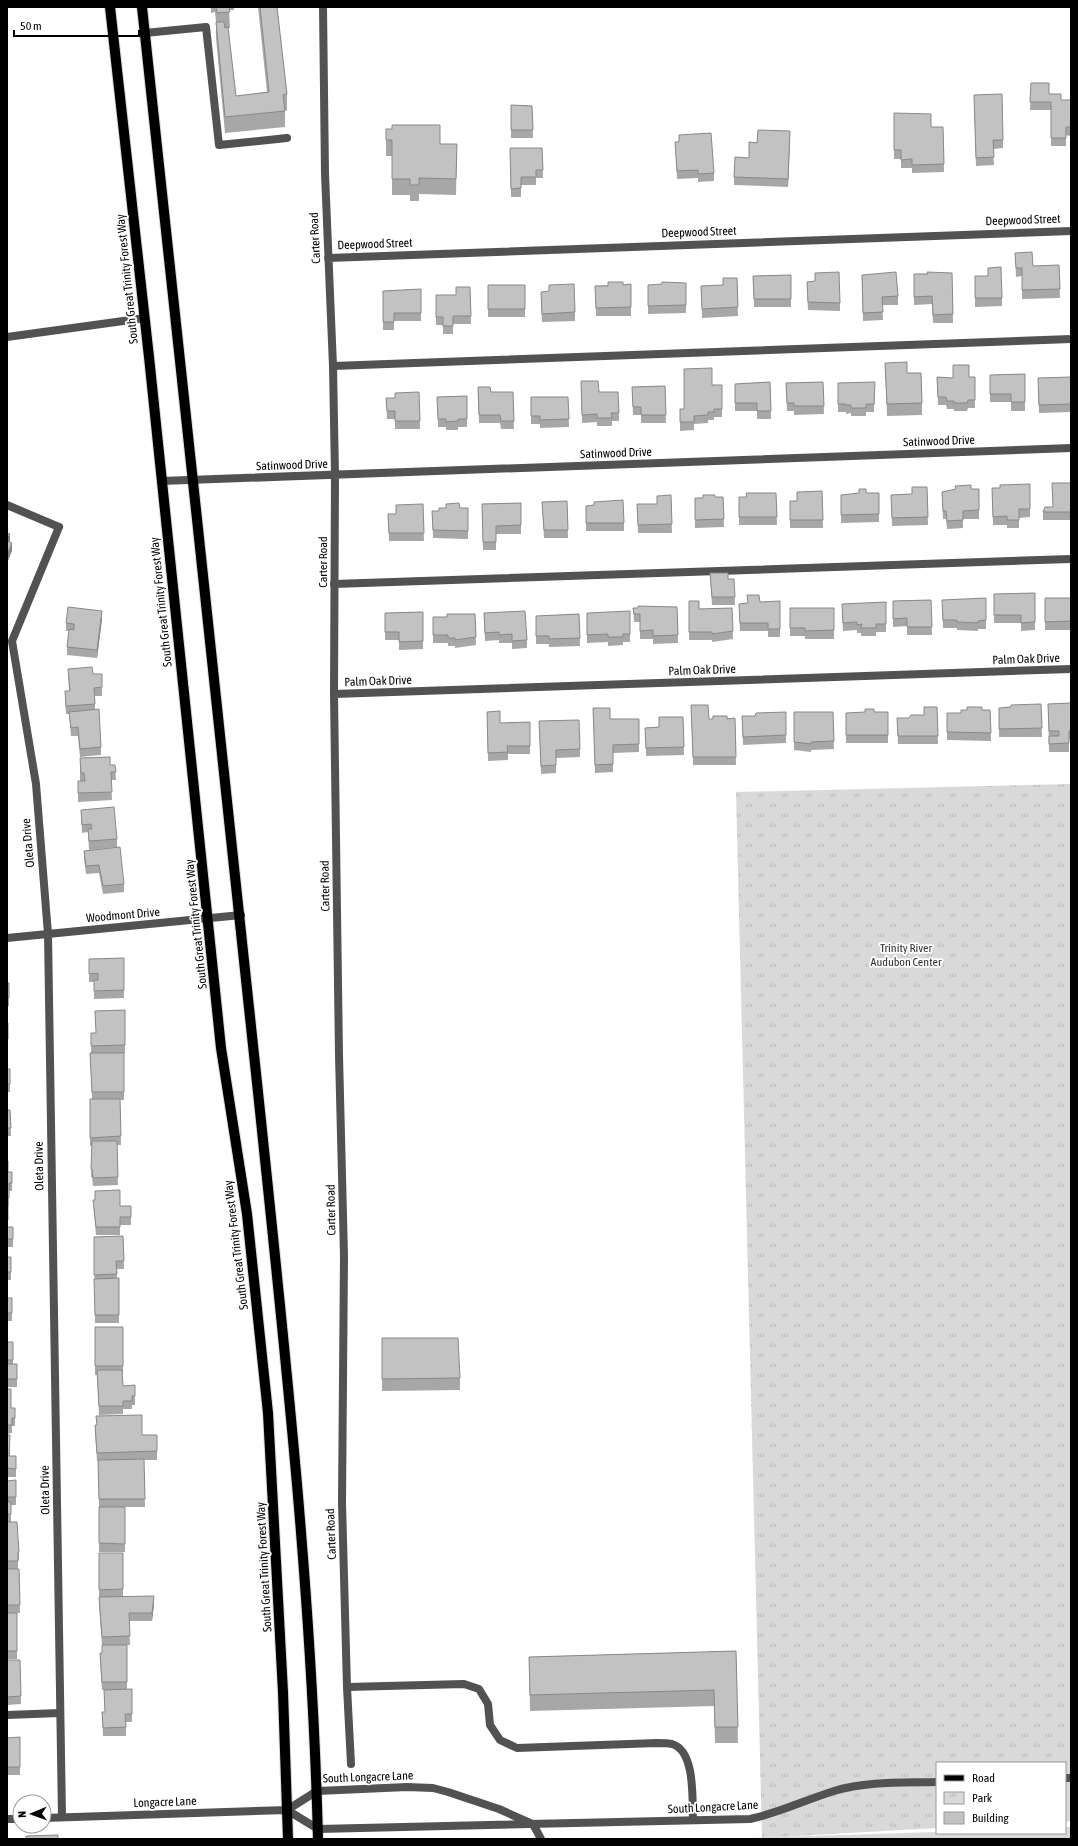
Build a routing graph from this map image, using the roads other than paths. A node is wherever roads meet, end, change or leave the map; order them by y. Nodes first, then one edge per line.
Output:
1 (110, 7) edge
2 (142, 7) edge
3 (323, 7) edge
4 (145, 33) junction
5 (287, 138) dead end
6 (1071, 230) edge
7 (328, 258) junction
8 (145, 318) junction
9 (7, 337) edge
10 (1071, 339) edge
11 (333, 366) junction
12 (1071, 448) edge
13 (335, 475) junction
14 (194, 480) junction
15 (161, 481) junction
16 (7, 505) edge
17 (1071, 559) edge
18 (334, 584) junction
19 (10, 639) edge
20 (1071, 669) edge
21 (334, 694) junction
22 (241, 915) junction
23 (209, 918) junction
24 (48, 934) junction
25 (7, 938) edge
26 (347, 1687) junction
27 (60, 1712) junction
28 (7, 1715) edge
29 (351, 1764) dead end
30 (936, 1782) edge
31 (317, 1791) junction
32 (287, 1810) junction
33 (52, 1818) edge
34 (62, 1818) junction
35 (693, 1820) junction
36 (533, 1824) junction
37 (318, 1834) edge
38 (288, 1839) edge
39 (541, 1839) edge

1 - 8 main road, South Great Trinity Forest Way
2 - 4 main road
3 - 7 street, Carter Road
4 - 5 street
4 - 14 main road
6 - 7 street, Deepwood Street
7 - 11 street, Carter Road
8 - 9 street
8 - 15 main road, South Great Trinity Forest Way
10 - 11 street
11 - 13 street, Carter Road
12 - 13 street, Satinwood Drive
13 - 14 street, Satinwood Drive
13 - 18 street, Carter Road
14 - 15 street, Satinwood Drive
14 - 22 main road
15 - 23 main road, South Great Trinity Forest Way
16 - 19 street, Oleta Drive
17 - 18 street
18 - 21 street, Carter Road
19 - 24 street, Oleta Drive
20 - 21 street, Palm Oak Drive
21 - 26 street, Carter Road
22 - 23 street, Woodmont Drive
22 - 31 main road
23 - 24 street, Woodmont Drive
23 - 32 main road, South Great Trinity Forest Way
24 - 25 street, Woodmont Drive
24 - 27 street, Oleta Drive
26 - 29 street, Carter Road
26 - 35 street
27 - 28 street
27 - 34 street, Oleta Drive
30 - 35 street, South Longacre Lane
31 - 32 street, South Longacre Lane
31 - 36 street, South Longacre Lane
31 - 37 main road
32 - 34 street, Longacre Lane
32 - 37 street
32 - 38 main road, South Great Trinity Forest Way
33 - 34 street, Longacre Lane
35 - 36 street, South Longacre Lane
36 - 37 street, South Longacre Lane
36 - 39 street

